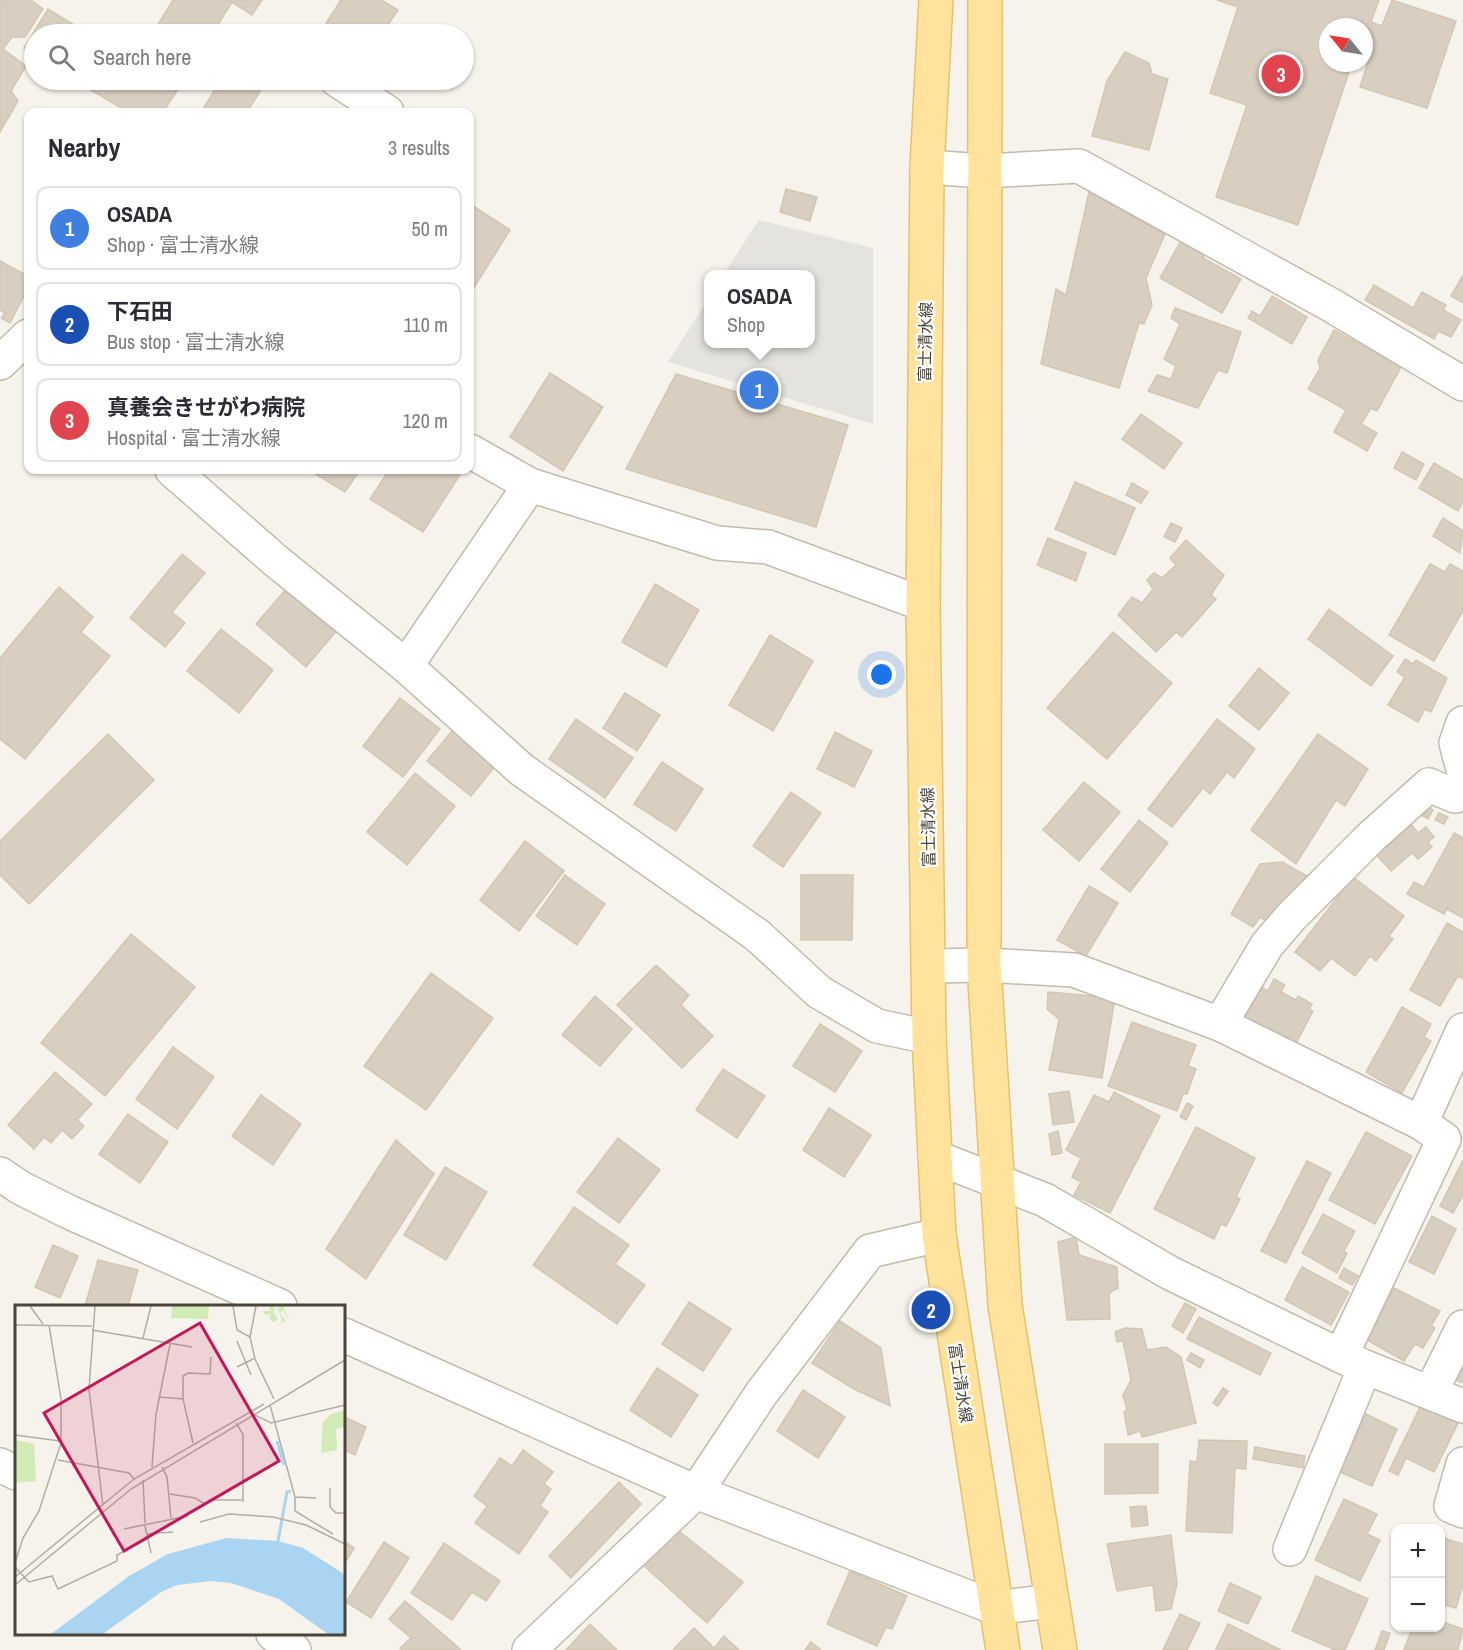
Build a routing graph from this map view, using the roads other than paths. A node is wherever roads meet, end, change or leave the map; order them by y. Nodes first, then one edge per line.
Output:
1 (977, 0) edge
2 (985, 0) edge
3 (936, 7) edge
4 (353, 90) edge
5 (381, 108) edge
6 (927, 167) junction
7 (984, 171) junction
8 (24, 340) edge
9 (0, 363) edge
10 (1463, 384) edge
11 (474, 453) edge
12 (177, 474) edge
13 (530, 485) junction
14 (923, 604) junction
15 (406, 666) junction
16 (1463, 723) edge
17 (1463, 769) edge
18 (1463, 791) edge
19 (984, 965) junction
20 (930, 966) junction
21 (1220, 1024) junction
22 (1463, 1030) edge
23 (929, 1037) junction
24 (1421, 1123) junction
25 (935, 1157) junction
26 (0, 1174) edge
27 (995, 1179) junction
28 (939, 1235) junction
29 (278, 1305) edge
30 (1463, 1327) edge
31 (345, 1335) edge
32 (1353, 1362) junction
33 (1431, 1392) junction
34 (1463, 1406) edge
35 (1463, 1464) edge
36 (0, 1465) edge
37 (15, 1472) edge
38 (696, 1492) junction
39 (1463, 1511) edge
40 (1290, 1550) dead end
41 (1051, 1601) junction
42 (996, 1608) junction
43 (274, 1635) edge
44 (294, 1650) edge
45 (530, 1650) edge
46 (1003, 1650) edge
47 (1059, 1650) edge

1 - 3 main road
2 - 7 main road
3 - 6 main road, 富士清水線
4 - 5 street
6 - 7 street
6 - 14 main road, 富士清水線
7 - 10 street
7 - 19 main road
8 - 9 street
11 - 13 street
12 - 15 street
13 - 14 street
13 - 15 street
14 - 20 main road, 富士清水線
15 - 23 street
16 - 17 street
18 - 21 street
19 - 20 street
19 - 21 street
19 - 27 main road
20 - 23 main road, 富士清水線
21 - 24 street
22 - 24 street
23 - 25 main road, 富士清水線
24 - 32 street
25 - 27 street
25 - 28 main road, 富士清水線
26 - 29 street
27 - 32 street
27 - 41 main road
28 - 38 street
28 - 42 main road, 富士清水線
30 - 33 street
31 - 38 street
32 - 33 street
32 - 40 street
33 - 34 street
35 - 39 street
36 - 37 street
38 - 42 street
38 - 45 street
41 - 42 street
41 - 47 main road
42 - 46 main road, 富士清水線
43 - 44 street

